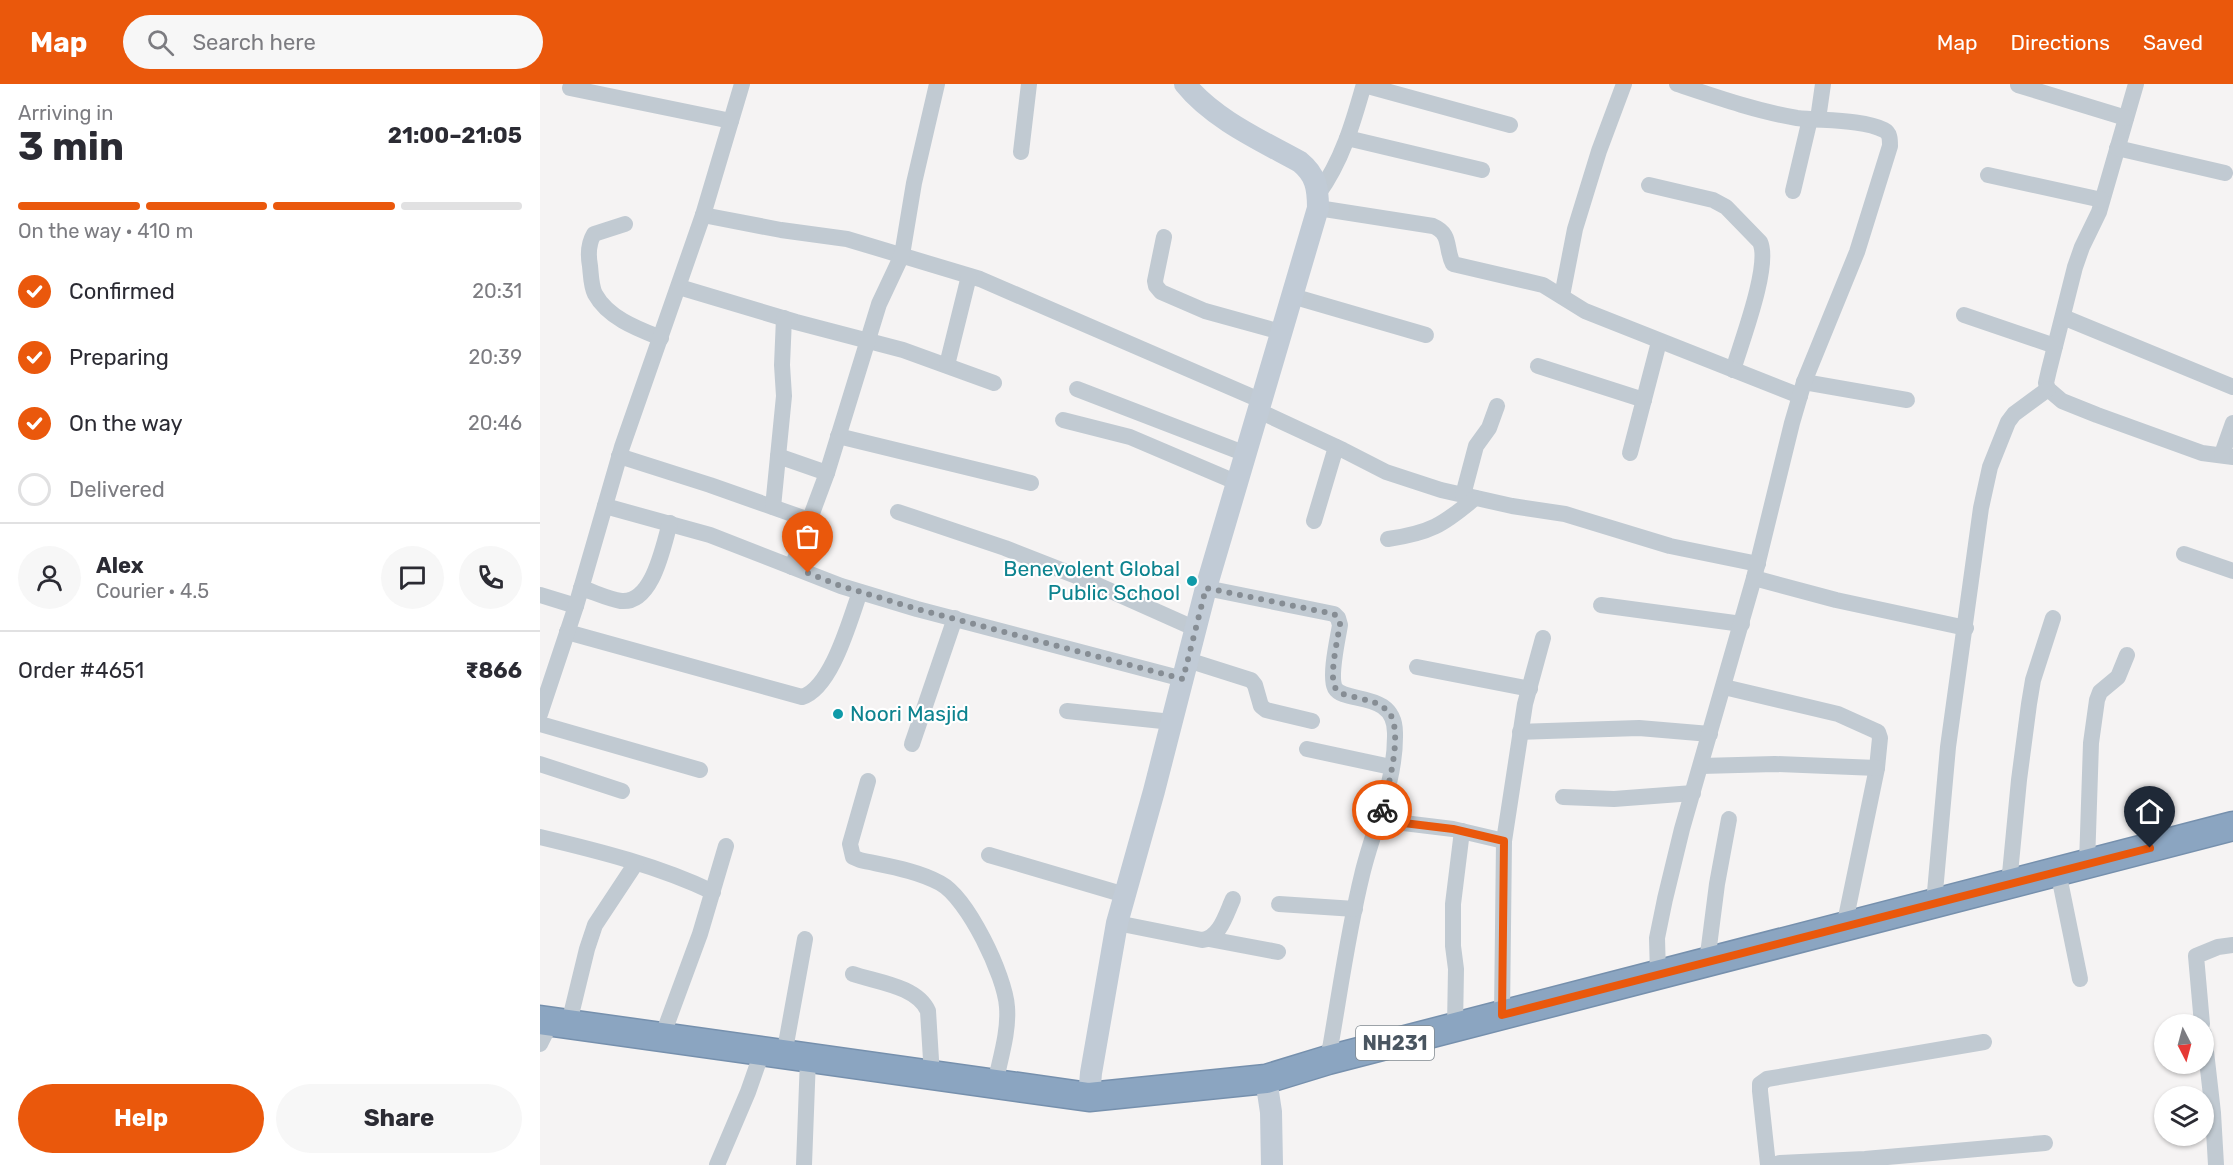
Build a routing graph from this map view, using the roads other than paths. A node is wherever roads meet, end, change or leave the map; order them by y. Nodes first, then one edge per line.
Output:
1 (742, 84) edge
2 (938, 84) edge
3 (1029, 84) edge
4 (1185, 84) edge
5 (1364, 84) edge
6 (1624, 84) edge
7 (1677, 84) edge
8 (1823, 84) edge
9 (2136, 84) edge
10 (2018, 85) edge
11 (570, 88) dead end
12 (2126, 118) junction
13 (1814, 119) junction
14 (731, 121) junction
15 (1510, 125) dead end
16 (1347, 138) junction
17 (2117, 148) junction
18 (1021, 152) dead end
19 (1482, 170) dead end
20 (2225, 173) dead end
21 (1988, 175) dead end
22 (1648, 185) dead end
23 (1793, 192) dead end
24 (2102, 200) junction
25 (1318, 201) junction
26 (703, 215) junction
27 (625, 224) dead end
28 (1164, 237) dead end
29 (902, 255) junction
30 (969, 276) junction
31 (679, 287) junction
32 (1292, 296) junction
33 (1562, 296) junction
34 (1964, 315) dead end
35 (2063, 317) junction
36 (784, 318) junction
37 (1281, 332) junction
38 (1426, 335) dead end
39 (661, 338) junction
40 (867, 341) junction
41 (1659, 342) junction
42 (2055, 346) junction
43 (947, 365) junction
44 (1538, 366) dead end
45 (1733, 370) junction
46 (994, 383) dead end
47 (2233, 387) edge
48 (1077, 389) dead end
49 (1802, 389) junction
50 (2048, 389) junction
51 (1644, 400) junction
52 (1907, 400) dead end
53 (1261, 406) junction
54 (1497, 406) dead end
55 (1063, 420) dead end
56 (2233, 423) edge
57 (838, 436) junction
58 (1336, 447) junction
59 (1630, 453) dead end
60 (1246, 454) junction
61 (2227, 455) edge
62 (619, 456) junction
63 (778, 456) junction
64 (827, 473) junction
65 (1031, 483) dead end
66 (1238, 483) junction
67 (1469, 496) junction
68 (605, 506) junction
69 (773, 507) junction
70 (898, 512) dead end
71 (809, 520) junction
72 (1314, 520) dead end
73 (670, 523) junction
74 (1388, 539) dead end
75 (2184, 554) dead end
76 (792, 567) junction
77 (1756, 571) junction
78 (2233, 571) edge
79 (581, 588) junction
80 (1206, 588) junction
81 (860, 592) junction
82 (540, 595) edge
83 (1600, 605) dead end
84 (576, 606) junction
85 (955, 618) junction
86 (2053, 618) dead end
87 (1742, 624) junction
88 (1196, 628) junction
89 (1966, 628) junction
90 (567, 632) junction
91 (1543, 638) dead end
92 (2127, 655) dead end
93 (1417, 667) dead end
94 (1185, 670) junction
95 (1724, 687) junction
96 (1530, 690) junction
97 (1066, 711) dead end
98 (540, 714) edge
99 (1312, 721) dead end
100 (1172, 722) junction
101 (540, 724) edge
102 (1521, 732) junction
103 (1710, 734) junction
104 (912, 744) dead end
105 (1307, 749) dead end
106 (540, 764) edge
107 (1701, 766) junction
108 (1391, 767) junction
109 (1877, 768) junction
110 (700, 770) dead end
111 (868, 782) dead end
112 (622, 791) dead end
113 (1693, 793) junction
114 (1563, 797) dead end
115 (1729, 819) dead end
116 (1379, 820) junction
117 (2233, 826) edge
118 (1462, 831) junction
119 (540, 837) edge
120 (1504, 841) junction
121 (726, 846) dead end
122 (989, 855) dead end
123 (636, 863) junction
124 (2087, 864) junction
125 (2058, 871) junction
126 (2009, 884) junction
127 (713, 891) junction
128 (1125, 895) junction
129 (1233, 899) dead end
130 (1934, 903) junction
131 (1280, 904) dead end
132 (1355, 909) junction
133 (1117, 923) junction
134 (1844, 927) junction
135 (805, 939) dead end
136 (1209, 939) junction
137 (2233, 945) edge
138 (1278, 952) dead end
139 (1707, 962) junction
140 (853, 974) dead end
141 (1658, 975) junction
142 (2080, 979) dead end
143 (2201, 1014) edge
144 (1502, 1015) junction
145 (550, 1027) edge
146 (1455, 1027) junction
147 (662, 1037) junction
148 (1984, 1042) dead end
149 (785, 1055) junction
150 (1328, 1060) junction
151 (2209, 1074) edge
152 (932, 1076) junction
153 (1266, 1079) junction
154 (995, 1084) junction
155 (1089, 1097) junction
156 (2045, 1143) dead end
157 (717, 1165) edge
158 (804, 1165) edge
159 (1272, 1165) edge
160 (1770, 1165) edge
161 (2216, 1165) edge

1 - 14 street
2 - 29 street
3 - 18 street
4 - 25 street
5 - 15 street
5 - 16 street
6 - 33 street
7 - 13 street
8 - 13 street
9 - 12 street
10 - 12 street
11 - 14 street
12 - 17 street
13 - 23 street
13 - 49 street
14 - 26 street
16 - 19 street
16 - 25 street
17 - 20 street
17 - 24 street
21 - 24 street
22 - 45 street
24 - 35 street
25 - 32 street
25 - 33 street
26 - 29 street
26 - 31 street
27 - 39 street
28 - 37 street
29 - 30 street
29 - 40 street
30 - 43 street
30 - 53 street
31 - 36 street
31 - 39 street
32 - 37 street
32 - 38 street
33 - 41 street
34 - 42 street
35 - 42 street
35 - 47 street
36 - 40 street
36 - 63 street
37 - 53 street
39 - 62 street
40 - 43 street
40 - 57 street
41 - 45 street
41 - 51 street
42 - 50 street
43 - 46 street
44 - 51 street
45 - 49 street
48 - 60 street
49 - 52 street
49 - 77 street
50 - 61 street
50 - 89 street
51 - 59 street
53 - 58 street
53 - 60 street
54 - 67 street
55 - 66 street
56 - 61 street
57 - 64 street
57 - 65 street
58 - 67 street
58 - 72 street
60 - 66 street
62 - 68 street
62 - 69 street
63 - 64 street
63 - 69 street
64 - 71 street
66 - 80 street
67 - 74 street
67 - 77 street
68 - 73 street
68 - 79 street
69 - 71 street
70 - 88 street
71 - 76 street
73 - 76 street
73 - 79 street
75 - 78 street
76 - 81 street
77 - 87 street
77 - 89 street
79 - 84 street
80 - 88 street
80 - 108 street
81 - 85 street
81 - 90 street
82 - 84 street
83 - 87 street
84 - 90 street
85 - 94 street
85 - 104 street
86 - 126 street
87 - 95 street
88 - 94 street
89 - 130 street
90 - 98 street
91 - 96 street
92 - 124 street
93 - 96 street
94 - 99 street
94 - 100 street
95 - 103 street
95 - 109 street
96 - 102 street
97 - 100 street
100 - 128 street
101 - 110 street
102 - 103 street
102 - 120 street
103 - 107 street
105 - 108 street
106 - 112 street
107 - 109 street
107 - 113 street
108 - 116 street
109 - 134 street
111 - 154 street
113 - 114 street
113 - 141 street
115 - 139 street
116 - 118 street
116 - 132 street
117 - 124 highway, NH231
118 - 120 street
118 - 146 street
119 - 123 street
120 - 144 street
121 - 127 street
122 - 128 street
123 - 127 street
123 - 145 street
124 - 125 highway, NH231
125 - 126 highway, NH231
125 - 142 street
126 - 130 highway, NH231
127 - 147 street
128 - 133 street
129 - 136 street
130 - 134 highway, NH231
131 - 132 street
132 - 150 street
133 - 136 street
133 - 155 street
134 - 139 highway, NH231
135 - 149 street
136 - 138 street
137 - 143 street
139 - 141 highway, NH231
140 - 152 street
141 - 144 highway, NH231
144 - 146 highway, NH231
145 - 147 highway, NH231
146 - 150 highway, NH231
147 - 149 highway, NH231
148 - 160 street
149 - 152 highway, NH231
149 - 157 street
149 - 158 street
150 - 153 highway, NH231
151 - 161 street
152 - 154 highway, NH231
153 - 155 highway, NH231
153 - 159 street
154 - 155 highway, NH231
156 - 160 street

